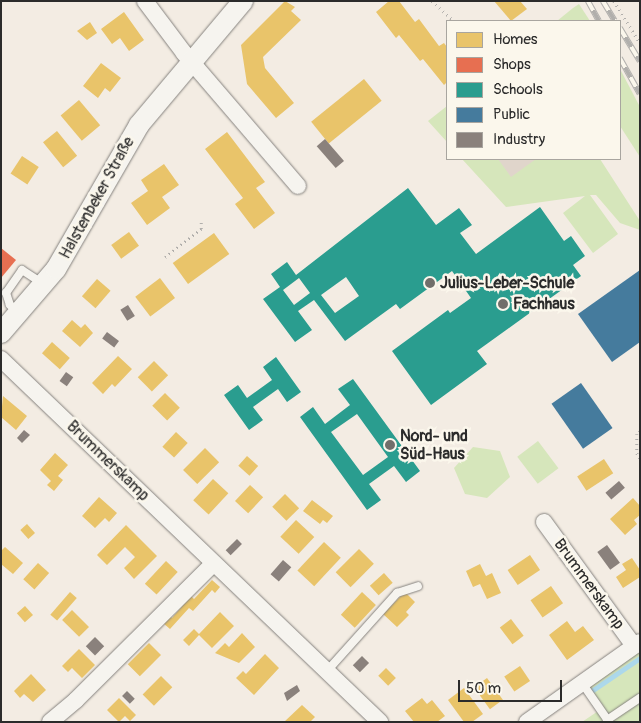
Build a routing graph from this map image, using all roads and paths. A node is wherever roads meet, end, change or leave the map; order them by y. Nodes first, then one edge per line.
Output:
1 (145, 1) edge
2 (244, 1) edge
3 (432, 1) edge
4 (614, 1) edge
5 (453, 20) edge
6 (640, 44) edge
7 (191, 61) junction
8 (298, 186) dead end
9 (201, 219) dead end
10 (165, 257) dead end
11 (45, 284) junction
12 (19, 315) junction
13 (1, 333) edge
14 (1, 359) edge
15 (640, 432) edge
16 (640, 458) edge
17 (544, 522) dead end
18 (214, 563) junction
19 (418, 586) dead end
20 (637, 644) edge
21 (327, 671) junction
22 (582, 683) junction
23 (640, 698) edge
24 (608, 721) edge
25 (50, 722) edge
26 (380, 722) edge
27 (527, 722) edge

1 - 7 street
2 - 7 street, Halstenbeker Straße
3 - 5 path
4 - 6 path
7 - 8 street
7 - 11 street, Halstenbeker Straße
9 - 10 path
11 - 12 street, Halstenbeker Straße
11 - 12 lane
12 - 13 street, Halstenbeker Straße
14 - 18 street, Brummerskamp
15 - 16 path
17 - 20 street, Brummerskamp
18 - 21 street, Brummerskamp
18 - 25 street
19 - 21 lane
20 - 22 street, Brummerskamp
21 - 26 street, Brummerskamp
22 - 24 lane
22 - 27 street, Brummerskamp
23 - 24 lane

